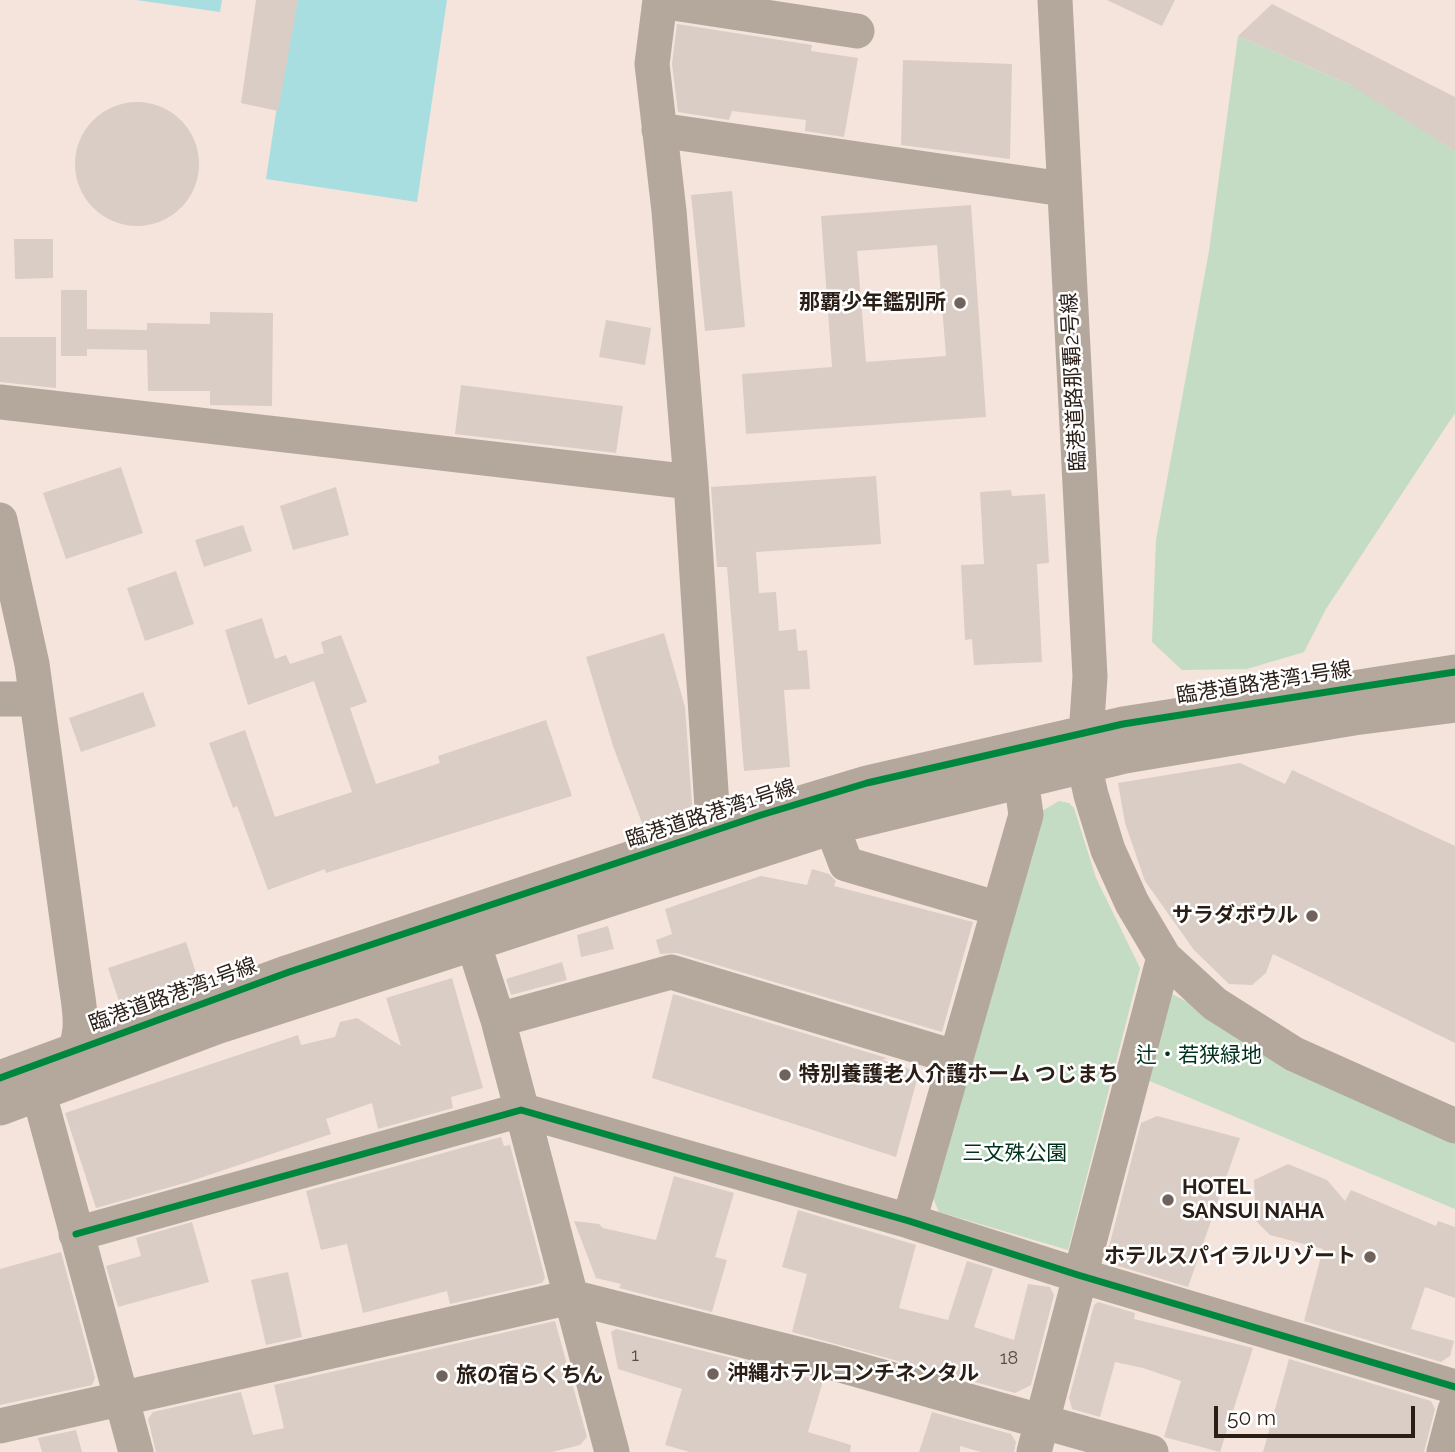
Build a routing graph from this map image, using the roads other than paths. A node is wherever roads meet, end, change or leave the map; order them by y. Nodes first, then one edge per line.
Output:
1 (1055, 0) edge
2 (660, 1) edge
3 (857, 31) dead end
4 (659, 130) junction
5 (1063, 189) junction
6 (0, 402) edge
7 (691, 482) junction
8 (0, 520) edge
9 (1455, 672) edge
10 (0, 699) edge
11 (36, 699) junction
12 (1455, 705) edge
13 (1084, 748) junction
14 (1021, 779) junction
15 (832, 827) junction
16 (723, 845) junction
17 (999, 909) junction
18 (473, 942) junction
19 (1164, 957) junction
20 (498, 1020) junction
21 (79, 1048) junction
22 (954, 1057) junction
23 (0, 1077) edge
24 (38, 1094) junction
25 (0, 1108) edge
26 (521, 1110) junction
27 (1455, 1126) edge
28 (909, 1221) junction
29 (76, 1234) junction
30 (1078, 1275) junction
31 (571, 1297) junction
32 (1455, 1387) edge
33 (121, 1396) junction
34 (1455, 1410) edge
35 (0, 1426) edge
36 (1038, 1437) edge
37 (136, 1452) edge
38 (611, 1452) edge
39 (1151, 1452) edge
40 (1444, 1452) edge

1 - 5 street, 臨港道路那覇2号線
2 - 3 street
2 - 4 street
4 - 5 street
4 - 7 street
5 - 13 street, 臨港道路那覇2号線
6 - 7 street
7 - 16 street
8 - 11 street
9 - 13 street, 臨港道路港湾1号線
10 - 11 street
11 - 21 street
12 - 13 street, 臨港道路港湾1号線
13 - 14 street, 臨港道路港湾1号線
13 - 16 street, 臨港道路港湾1号線
13 - 19 street
14 - 15 street, 臨港道路港湾1号線
14 - 17 street
15 - 16 street, 臨港道路港湾1号線
15 - 17 street
16 - 18 street, 臨港道路港湾1号線
16 - 21 street, 臨港道路港湾1号線
17 - 22 street
18 - 20 street
18 - 24 street, 臨港道路港湾1号線
19 - 27 street
19 - 30 street
20 - 22 street
20 - 26 street
21 - 23 street, 臨港道路港湾1号線
21 - 24 street
22 - 28 street
24 - 25 street, 臨港道路港湾1号線
24 - 29 street
26 - 28 street
26 - 29 street
26 - 31 street
28 - 30 street
29 - 33 street
30 - 32 street
30 - 36 street
31 - 33 street
31 - 36 street
31 - 38 street
33 - 35 street
33 - 37 street
34 - 40 street
36 - 39 street

